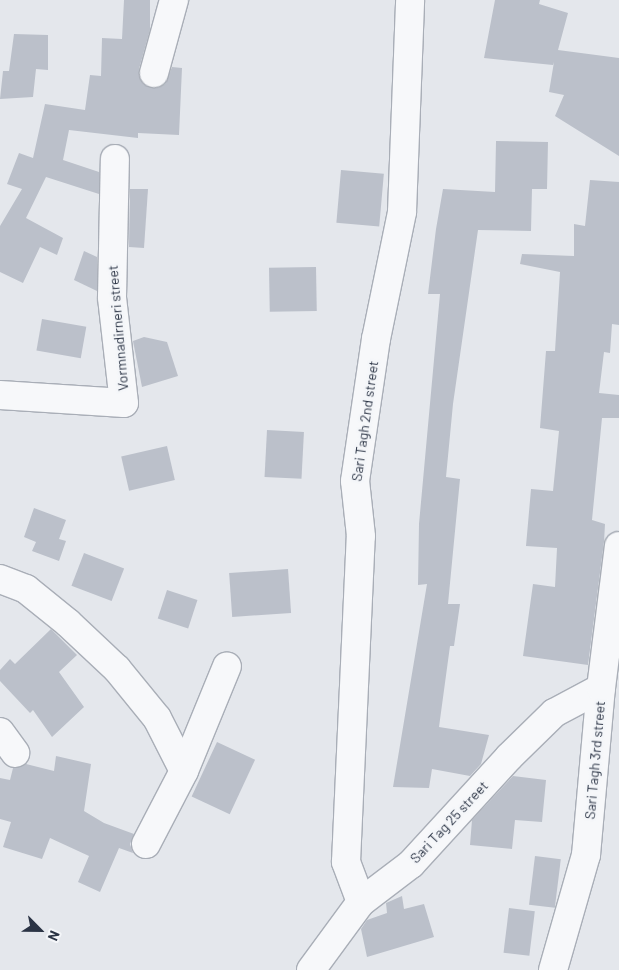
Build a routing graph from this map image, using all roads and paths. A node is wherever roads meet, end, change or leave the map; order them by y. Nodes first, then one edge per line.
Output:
1 (174, 0) edge
2 (410, 0) edge
3 (154, 73) dead end
4 (115, 159) dead end
5 (0, 394) edge
6 (619, 546) edge
7 (0, 579) edge
8 (227, 666) dead end
9 (600, 688) junction
10 (0, 732) edge
11 (15, 753) dead end
12 (184, 771) junction
13 (146, 844) dead end
14 (360, 902) junction
15 (311, 970) edge
16 (553, 970) edge

1 - 3 street
2 - 14 street, Sari Tagh 2nd street
4 - 5 street, Vormnadirneri street
6 - 9 street, Sari Tagh 3rd street
7 - 12 street
8 - 12 street
9 - 14 street, Sari Tag 25 street
9 - 16 street, Sari Tagh 3rd street
10 - 11 street
12 - 13 street
14 - 15 street, Sari Tag 25 street

